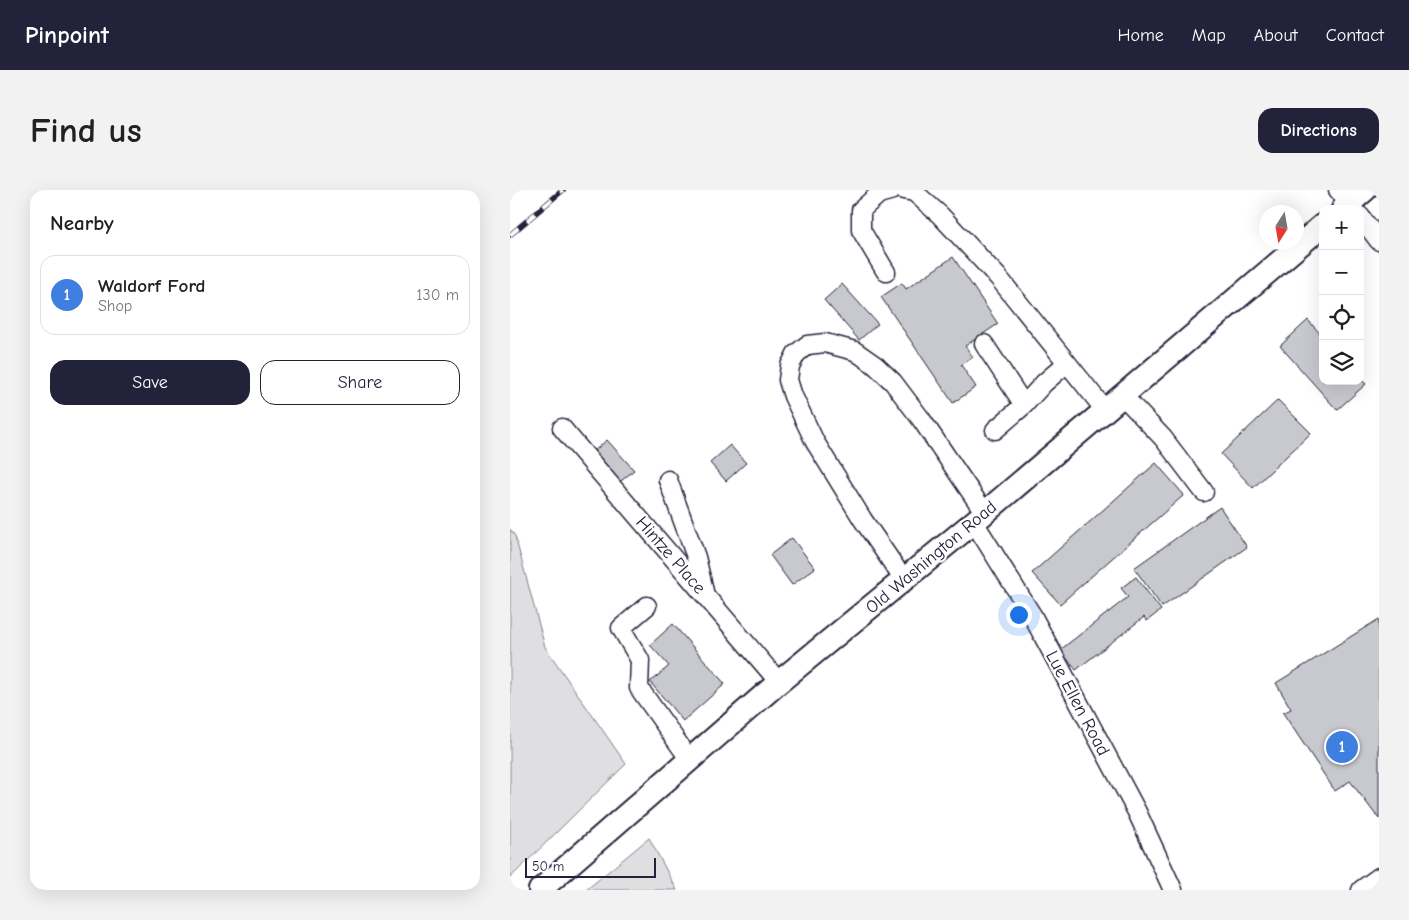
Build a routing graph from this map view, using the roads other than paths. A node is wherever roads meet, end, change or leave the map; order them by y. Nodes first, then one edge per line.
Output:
1 (893, 190) edge
2 (903, 190) edge
3 (1352, 203) edge
4 (1319, 228) edge
5 (1379, 240) edge
6 (886, 272) dead end
7 (984, 344) dead end
8 (1067, 363) junction
9 (1122, 396) junction
10 (1024, 405) junction
11 (1105, 410) junction
12 (562, 428) dead end
13 (995, 430) dead end
14 (668, 480) dead end
15 (1204, 492) dead end
16 (979, 517) junction
17 (904, 580) junction
18 (704, 594) junction
19 (647, 606) dead end
20 (779, 682) junction
21 (690, 760) junction
22 (1379, 877) edge
23 (540, 890) edge
24 (1172, 890) edge
25 (1361, 890) edge

1 - 6 street
2 - 8 street
3 - 5 street
4 - 9 main road, Old Washington Road
7 - 10 street
8 - 10 street
8 - 11 street
9 - 11 main road, Old Washington Road
9 - 15 street
10 - 13 street
11 - 16 main road, Old Washington Road
12 - 18 street, Hintze Place
14 - 18 street
16 - 17 main road, Old Washington Road
16 - 17 street, Lue Ellen Road
16 - 24 street, Lue Ellen Road
17 - 20 main road, Old Washington Road
18 - 20 street, Hintze Place
19 - 21 street
20 - 21 main road, Old Washington Road
21 - 23 main road, Old Washington Road
22 - 25 street

